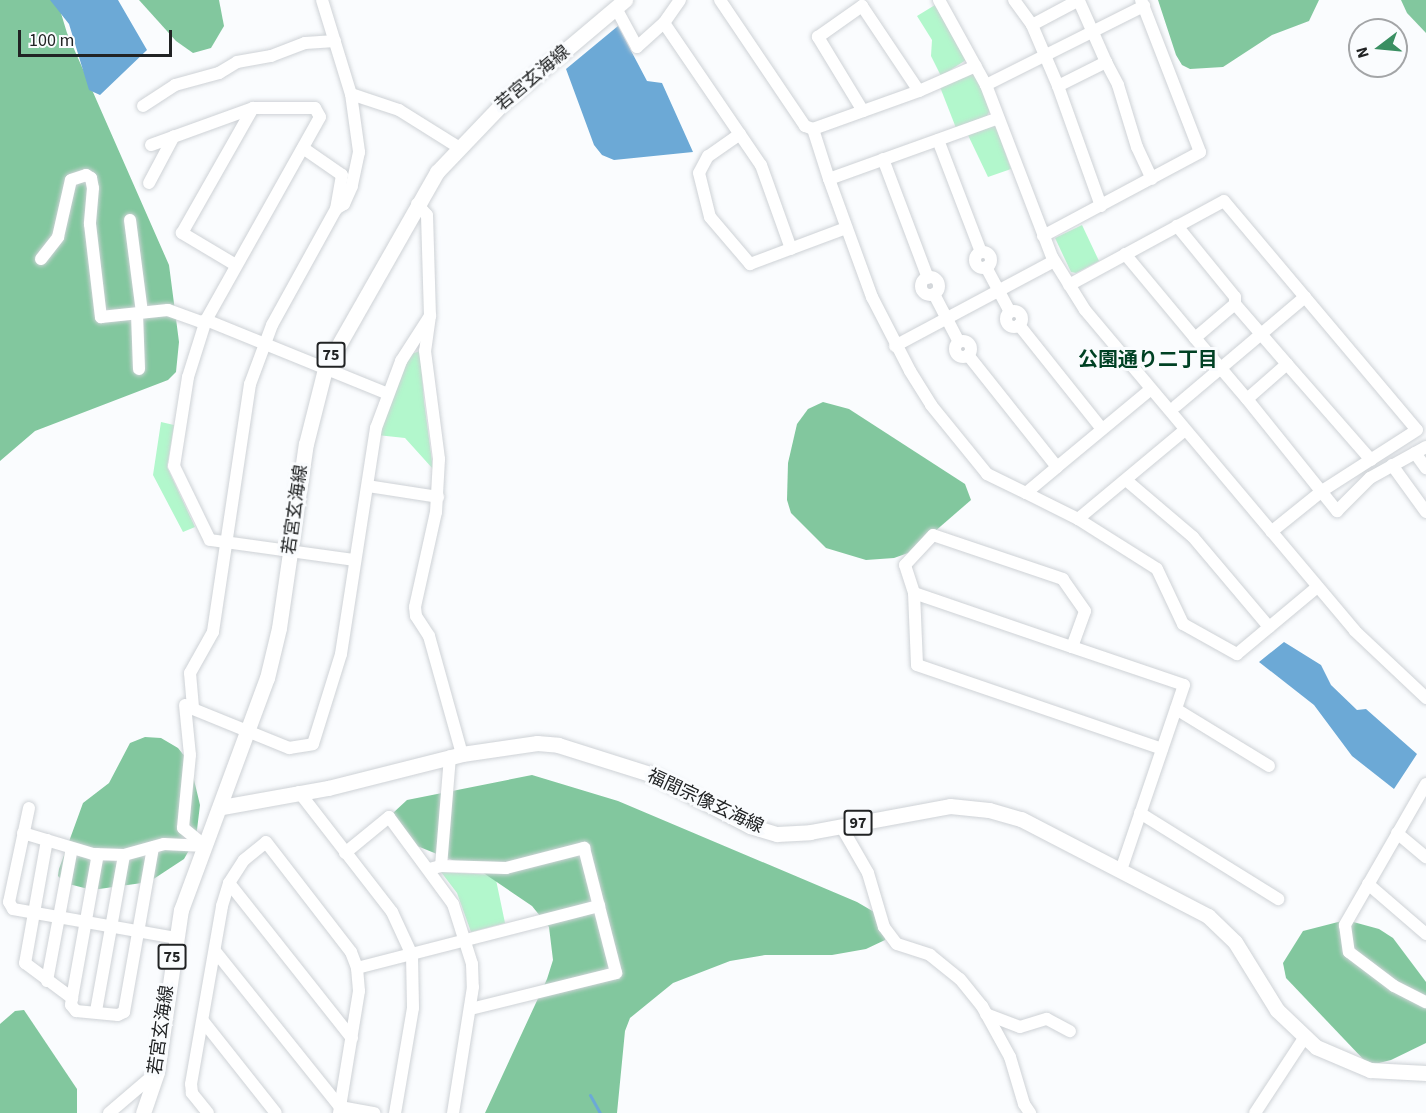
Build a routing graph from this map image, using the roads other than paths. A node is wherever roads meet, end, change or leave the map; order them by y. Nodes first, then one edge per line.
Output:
1 (322, 0) edge
2 (680, 0) edge
3 (720, 0) edge
4 (939, 0) edge
5 (1014, 0) edge
6 (1079, 1) edge
7 (1143, 3) edge
8 (621, 5) edge
9 (664, 23) junction
10 (1032, 25) junction
11 (1092, 32) junction
12 (335, 41) junction
13 (1046, 55) junction
14 (1106, 62) junction
15 (976, 66) junction
16 (986, 85) junction
17 (1058, 86) junction
18 (919, 92) junction
19 (351, 94) junction
20 (143, 106) dead end
21 (253, 108) junction
22 (863, 111) junction
23 (998, 118) junction
24 (813, 129) junction
25 (740, 134) junction
26 (174, 136) junction
27 (938, 140) junction
28 (152, 145) dead end
29 (458, 147) junction
30 (303, 148) junction
31 (883, 159) junction
32 (1152, 178) junction
33 (830, 179) junction
34 (148, 183) dead end
35 (417, 204) junction
36 (1101, 206) junction
37 (336, 208) junction
38 (130, 220) dead end
39 (1177, 226) junction
40 (846, 228) junction
41 (1043, 236) junction
42 (791, 249) junction
43 (1125, 254) junction
44 (41, 260) dead end
45 (1054, 261) junction
46 (234, 264) junction
47 (1069, 285) junction
48 (998, 291) junction
49 (1305, 297) junction
50 (1235, 304) junction
51 (139, 313) junction
52 (430, 316) junction
53 (946, 319) junction
54 (206, 320) junction
55 (1262, 334) junction
56 (1195, 338) junction
57 (263, 344) junction
58 (895, 346) junction
59 (1287, 364) junction
60 (1222, 368) junction
61 (139, 369) dead end
62 (325, 369) junction
63 (1151, 389) junction
64 (386, 393) junction
65 (1247, 399) junction
66 (1176, 406) dead end
67 (1102, 429) junction
68 (1185, 430) junction
69 (1420, 450) edge
70 (1371, 460) junction
71 (1392, 465) junction
72 (1057, 467) junction
73 (1426, 468) edge
74 (1126, 480) junction
75 (368, 486) junction
76 (1322, 491) junction
77 (1026, 493) junction
78 (438, 497) junction
79 (1426, 512) edge
80 (1078, 519) junction
81 (1271, 532) junction
82 (224, 542) junction
83 (290, 550) junction
84 (355, 560) junction
85 (1317, 587) junction
86 (914, 593) junction
87 (1269, 627) junction
88 (1072, 647) junction
89 (1426, 698) edge
90 (185, 705) dead end
91 (1176, 709) junction
92 (249, 733) junction
93 (1162, 749) junction
94 (456, 755) junction
95 (1269, 766) dead end
96 (1426, 784) edge
97 (299, 792) junction
98 (222, 807) junction
99 (29, 808) dead end
100 (1140, 813) junction
101 (841, 826) junction
102 (23, 833) junction
103 (1397, 833) junction
104 (47, 840) junction
105 (205, 846) junction
106 (72, 848) junction
107 (153, 848) junction
108 (345, 853) junction
109 (98, 854) junction
110 (124, 855) junction
111 (1426, 857) edge
112 (435, 867) junction
113 (1121, 870) junction
114 (229, 883) junction
115 (1368, 884) junction
116 (1278, 899) dead end
117 (599, 906) junction
118 (34, 913) junction
119 (59, 917) junction
120 (85, 922) junction
121 (111, 927) junction
122 (138, 932) junction
123 (1426, 934) edge
124 (175, 938) junction
125 (465, 941) junction
126 (215, 951) junction
127 (412, 955) junction
128 (357, 968) junction
129 (47, 981) junction
130 (72, 998) junction
131 (1426, 1002) edge
132 (470, 1009) junction
133 (96, 1011) junction
134 (986, 1014) junction
135 (203, 1021) junction
136 (1070, 1031) dead end
137 (352, 1038) junction
138 (1300, 1043) junction
139 (157, 1072) junction
140 (1426, 1073) edge
141 (340, 1110) edge
142 (109, 1113) edge
143 (143, 1113) edge
144 (208, 1113) edge
145 (276, 1113) edge
146 (374, 1113) edge
147 (395, 1113) edge
148 (453, 1113) edge
149 (1030, 1113) edge
150 (1255, 1113) edge

1 - 12 street
2 - 9 street
3 - 24 street
4 - 15 street
5 - 10 street
6 - 10 street
6 - 11 street
7 - 11 street
7 - 32 street
8 - 9 street
8 - 29 main road, 若宮玄海線 / 75
9 - 25 street
10 - 13 street
11 - 13 street
11 - 14 street
12 - 19 street
12 - 20 street
13 - 16 street
13 - 17 street
14 - 17 street
14 - 32 street
15 - 16 street
15 - 18 street
16 - 23 street
17 - 36 street
18 - 22 street
18 - 22 street
19 - 29 street
19 - 37 street
21 - 26 street
21 - 30 street
21 - 46 street
22 - 24 street
23 - 27 street
23 - 41 street
24 - 33 street
25 - 42 street
25 - 42 street
26 - 28 street
26 - 34 street
27 - 31 street
27 - 48 street
29 - 35 main road, 若宮玄海線 / 75
30 - 37 street
30 - 46 street
31 - 33 street
31 - 53 street
32 - 36 street
33 - 40 street
35 - 52 street
35 - 62 main road, 若宮玄海線 / 75
36 - 41 street
37 - 57 street
38 - 51 street
39 - 43 street
39 - 49 street
39 - 50 street
40 - 42 street
40 - 58 street
41 - 45 street
43 - 47 street
43 - 56 street
44 - 51 street
45 - 47 street
45 - 48 street
46 - 54 street
47 - 63 street
48 - 53 street
48 - 67 street
49 - 55 street
49 - 70 street
50 - 55 street
50 - 56 street
51 - 54 street
51 - 61 street
52 - 64 street
52 - 78 street
53 - 58 street
53 - 72 street
54 - 57 street
54 - 82 street
55 - 59 street
55 - 60 street
56 - 60 street
57 - 62 street
57 - 82 street
58 - 77 street
59 - 65 street
59 - 70 street
60 - 65 street
60 - 66 street
62 - 64 street
62 - 83 main road, 若宮玄海線 / 75
63 - 67 street
63 - 68 street
64 - 75 street
65 - 76 street
67 - 72 street
68 - 74 street
68 - 81 street
69 - 71 street
69 - 73 street
70 - 76 street
71 - 76 street
71 - 79 street
72 - 77 street
74 - 80 street
74 - 87 street
75 - 78 street
75 - 84 street
76 - 81 street
77 - 80 street
78 - 94 street
80 - 87 street
81 - 85 street
82 - 83 street
82 - 92 street
83 - 84 street
83 - 92 main road, 若宮玄海線 / 75
84 - 92 street
85 - 87 street
85 - 89 street
86 - 88 street
86 - 88 street
86 - 93 street
88 - 91 street
90 - 105 street
91 - 93 street
91 - 95 street
92 - 98 main road, 若宮玄海線 / 75
93 - 100 street
94 - 97 main road, 福間宗像玄海線 / 97
94 - 101 main road, 福間宗像玄海線 / 97
94 - 112 street
96 - 103 street
97 - 98 main road, 福間宗像玄海線 / 97
97 - 108 street
98 - 105 main road, 若宮玄海線 / 75
99 - 102 street
100 - 113 street
100 - 116 street
101 - 113 main road, 福間宗像玄海線 / 97
101 - 134 street
102 - 104 street
102 - 118 street
103 - 111 street
103 - 115 street
104 - 106 street
104 - 118 street
105 - 107 street
105 - 124 main road, 若宮玄海線 / 75
106 - 109 street
106 - 119 street
107 - 110 street
107 - 122 street
108 - 112 street
108 - 127 street
109 - 110 street
109 - 120 street
110 - 121 street
112 - 117 street
112 - 125 street
113 - 138 main road, 福間宗像玄海線 / 97
114 - 126 street
114 - 128 street
114 - 137 street
115 - 123 street
115 - 131 street
117 - 125 street
117 - 132 street
118 - 119 street
118 - 129 street
119 - 120 street
119 - 129 street
120 - 121 street
120 - 130 street
121 - 122 street
121 - 133 street
122 - 124 street
122 - 133 street
124 - 139 main road, 若宮玄海線 / 75
125 - 127 street
125 - 132 street
126 - 135 street
126 - 141 street
127 - 128 street
127 - 147 street
128 - 137 street
129 - 130 street
130 - 133 street
132 - 148 street
134 - 136 street
134 - 149 street
135 - 144 street
135 - 145 street
137 - 141 street
138 - 140 main road, 福間宗像玄海線 / 97
138 - 150 street
139 - 142 street
139 - 143 main road, 若宮玄海線 / 75
141 - 146 street

